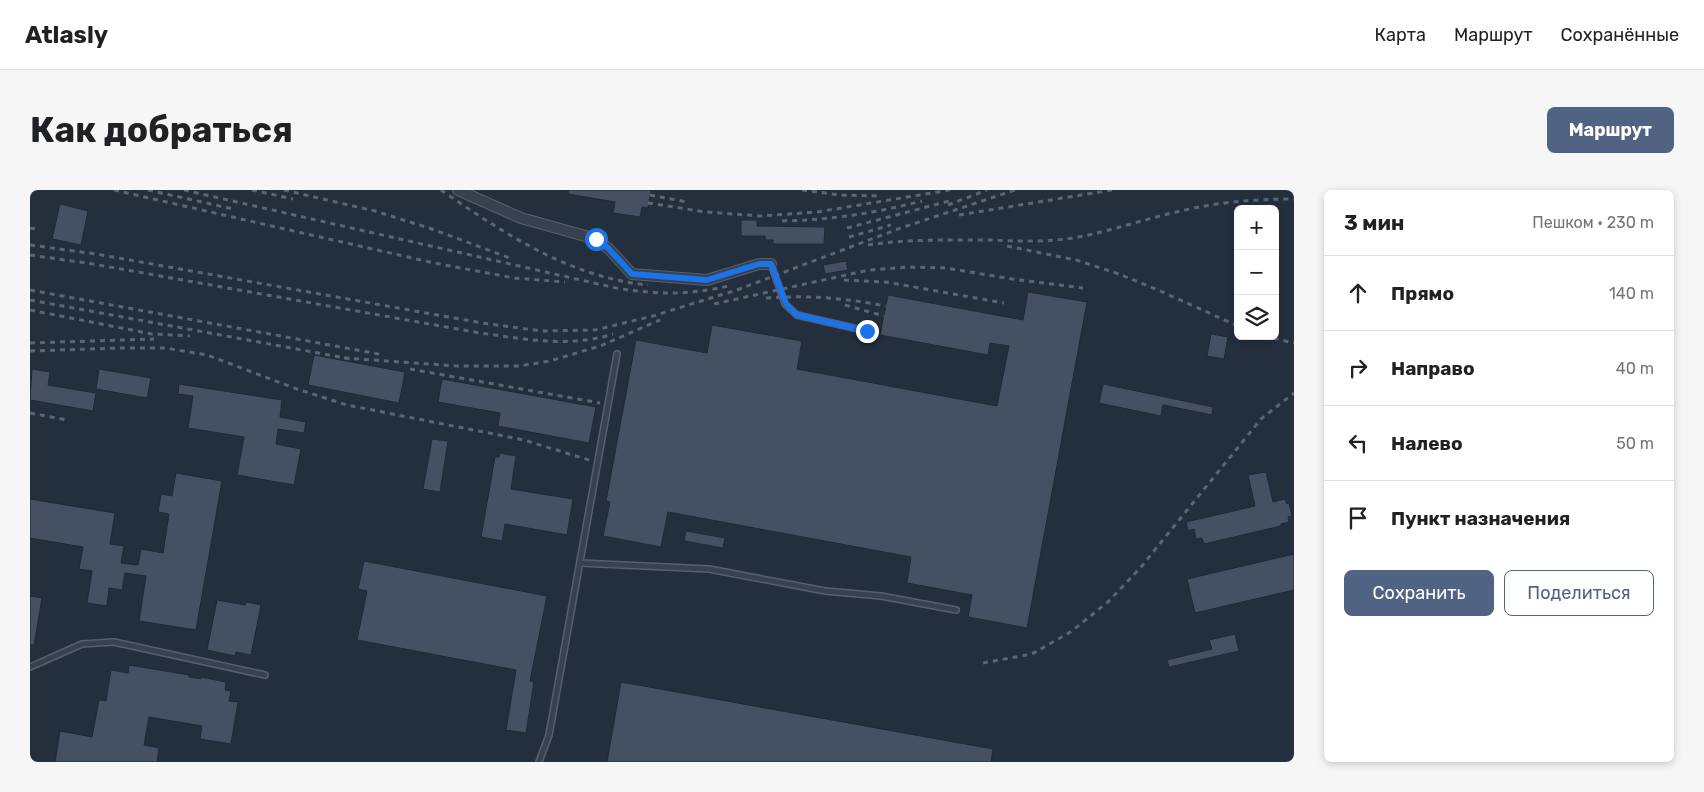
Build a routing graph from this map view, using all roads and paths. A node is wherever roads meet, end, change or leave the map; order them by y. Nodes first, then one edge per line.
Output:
1 (458, 190) edge
2 (771, 264) joint
3 (867, 331) dead end
4 (617, 354) dead end
5 (580, 562) junction
6 (956, 610) dead end
7 (30, 667) edge
8 (265, 675) dead end
9 (539, 762) edge

1 - 2 street
2 - 3 lane
4 - 5 lane
5 - 6 lane
5 - 9 lane
7 - 8 lane

